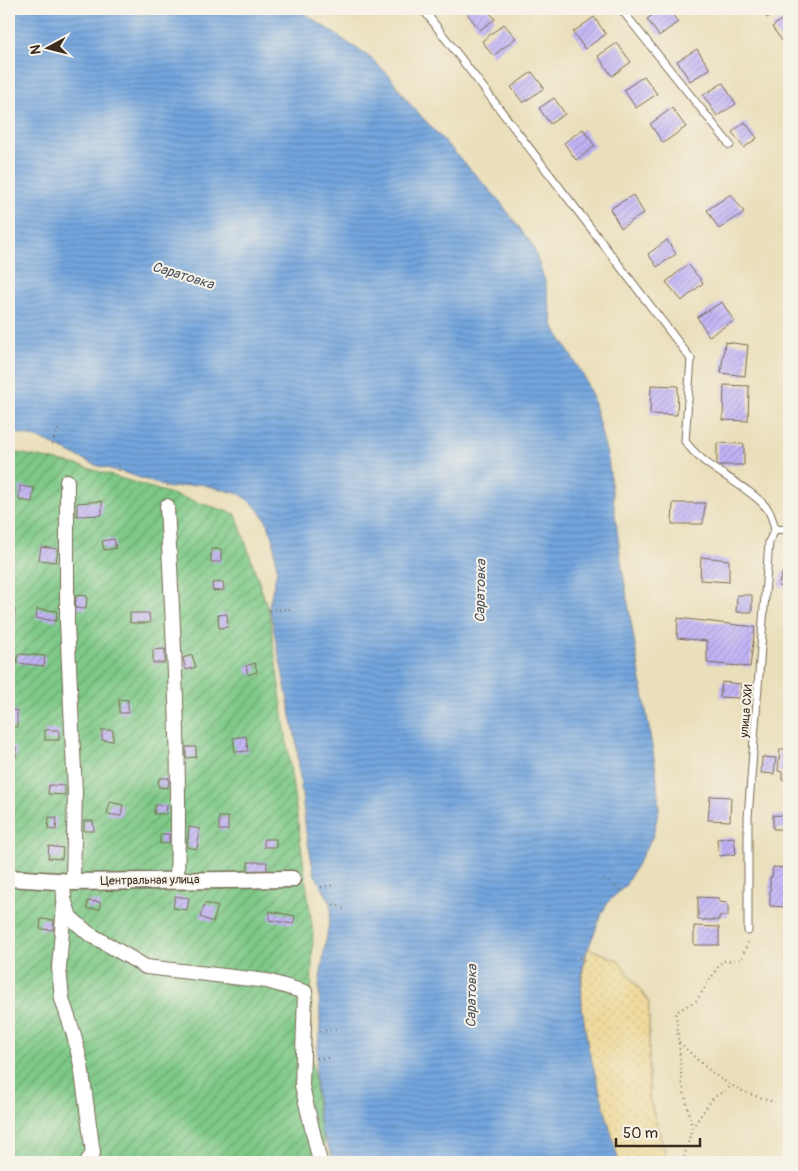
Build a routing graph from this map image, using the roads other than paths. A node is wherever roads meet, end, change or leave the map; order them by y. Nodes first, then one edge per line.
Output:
1 (423, 9) edge
2 (621, 9) edge
3 (730, 145) dead end
4 (67, 481) dead end
5 (167, 506) dead end
6 (775, 528) junction
7 (789, 530) edge
8 (9, 878) edge
9 (177, 879) junction
10 (292, 879) dead end
11 (68, 882) junction
12 (64, 899) junction
13 (748, 934) road end
14 (87, 1162) edge
15 (320, 1162) edge

1 - 6 lane
2 - 3 lane
4 - 11 street
5 - 9 street
6 - 7 lane
6 - 13 lane, улица СХИ
8 - 11 street, Центральная улица
9 - 10 street, Центральная улица
9 - 11 street, Центральная улица
11 - 12 street
12 - 14 street
12 - 15 street

